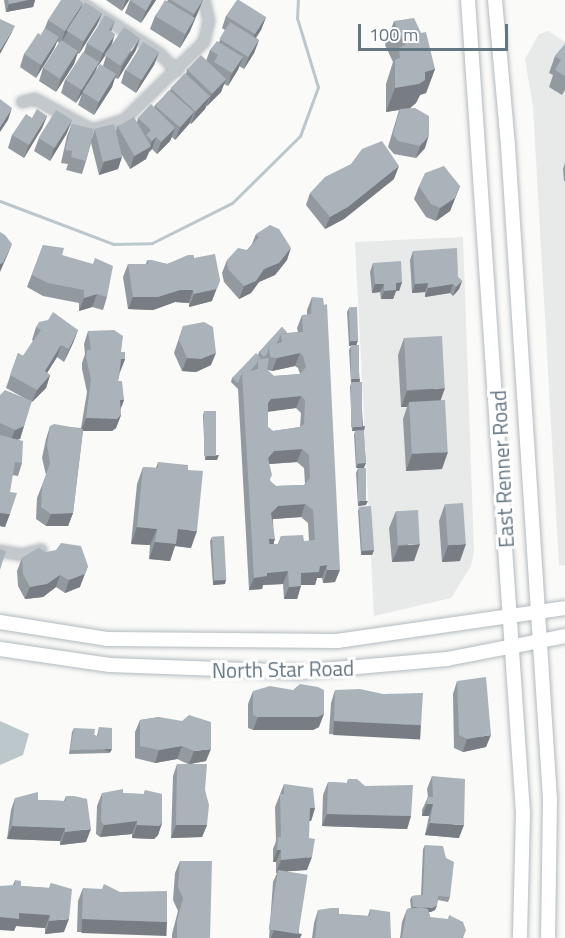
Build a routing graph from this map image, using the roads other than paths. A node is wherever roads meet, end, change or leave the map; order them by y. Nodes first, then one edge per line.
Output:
1 (77, 0) edge
2 (204, 0) edge
3 (468, 0) edge
4 (495, 0) edge
5 (177, 71) junction
6 (22, 102) dead end
7 (493, 332) junction
8 (518, 332) junction
9 (0, 550) edge
10 (41, 550) edge
11 (565, 608) edge
12 (539, 614) junction
13 (510, 619) junction
14 (0, 622) edge
15 (565, 636) edge
16 (540, 642) junction
17 (0, 649) edge
18 (512, 649) junction
19 (551, 888) junction
20 (523, 890) junction
21 (520, 938) edge
22 (548, 938) edge

1 - 5 street
2 - 5 street
3 - 7 main road, East Renner Road
4 - 8 main road, East Renner Road
5 - 6 street
7 - 8 main road
7 - 13 main road, East Renner Road
8 - 12 main road, East Renner Road
9 - 10 street
11 - 12 main road, North Star Road
12 - 13 main road, North Star Road
12 - 16 main road, East Renner Road
13 - 14 main road, North Star Road
13 - 18 main road, East Renner Road
15 - 16 main road, North Star Road
16 - 18 main road, North Star Road
16 - 19 main road, East Renner Road
17 - 18 main road, North Star Road
18 - 20 main road, East Renner Road
19 - 20 main road
19 - 22 main road, East Renner Road
20 - 21 main road, East Renner Road

